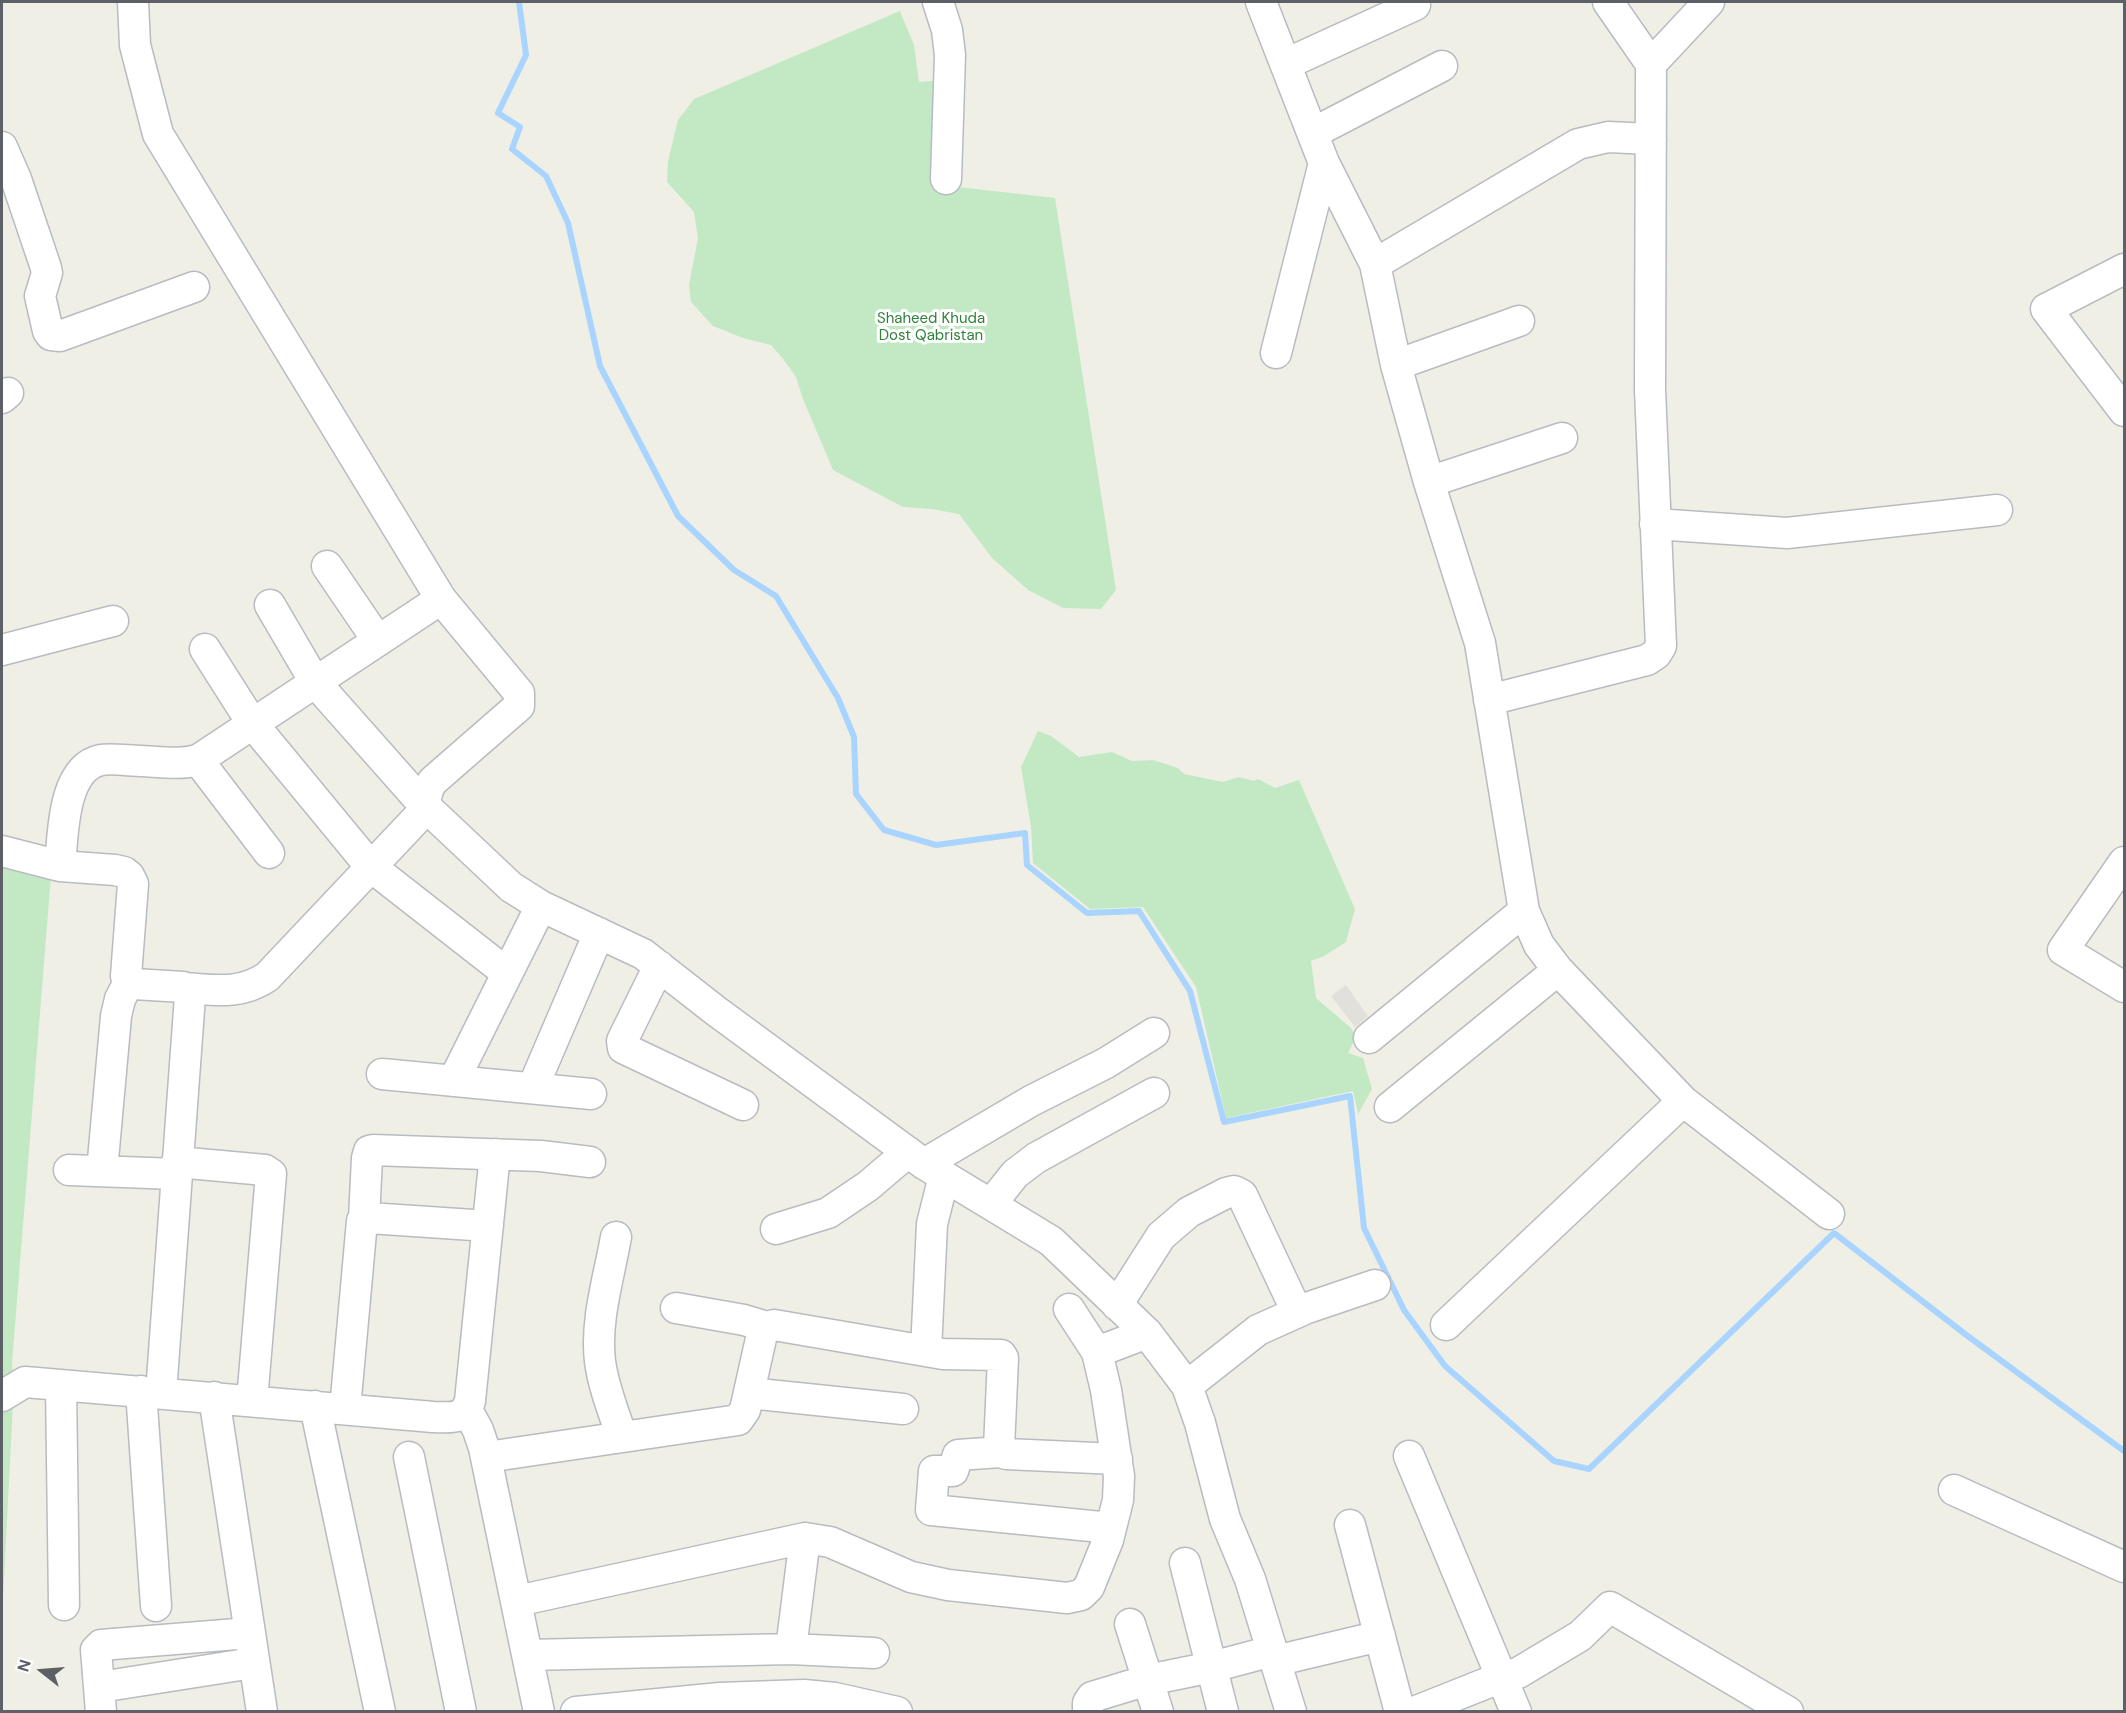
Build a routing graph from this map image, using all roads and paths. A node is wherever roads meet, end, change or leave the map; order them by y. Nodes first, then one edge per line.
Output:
1 (133, 2) edge
2 (938, 2) edge
3 (1261, 2) edge
4 (1608, 2) edge
5 (1709, 2) edge
6 (1415, 5) dead end
7 (1286, 64) junction
8 (1651, 64) junction
9 (1442, 66) dead end
10 (1312, 133) junction
11 (1651, 139) junction
12 (2, 147) edge
13 (1324, 163) junction
14 (946, 179) dead end
15 (1375, 264) junction
16 (2124, 269) edge
17 (194, 287) dead end
18 (1519, 321) dead end
19 (1276, 353) dead end
20 (1396, 365) junction
21 (2124, 411) edge
22 (1563, 438) dead end
23 (1429, 482) junction
24 (1997, 510) dead end
25 (1655, 524) junction
26 (327, 566) dead end
27 (441, 599) junction
28 (270, 605) dead end
29 (113, 621) dead end
30 (378, 641) junction
31 (205, 649) dead end
32 (2, 650) edge
33 (315, 682) junction
34 (1489, 700) junction
35 (252, 723) junction
36 (198, 760) junction
37 (424, 805) junction
38 (2, 851) edge
39 (268, 854) dead end
40 (2124, 862) edge
41 (60, 866) junction
42 (370, 866) junction
43 (541, 906) junction
44 (1524, 911) junction
45 (598, 933) junction
46 (659, 966) junction
47 (1558, 970) junction
48 (507, 973) junction
49 (130, 980) junction
50 (2124, 987) edge
51 (185, 988) junction
52 (1154, 1033) dead end
53 (1369, 1038) dead end
54 (382, 1074) dead end
55 (453, 1080) junction
56 (533, 1087) junction
57 (591, 1094) dead end
58 (1154, 1094) dead end
59 (1683, 1101) junction
60 (743, 1105) dead end
61 (1390, 1107) dead end
62 (495, 1154) junction
63 (590, 1162) dead end
64 (925, 1164) junction
65 (177, 1168) junction
66 (69, 1170) dead end
67 (102, 1171) junction
68 (991, 1204) junction
69 (1829, 1214) dead end
70 (364, 1219) junction
71 (488, 1226) junction
72 (776, 1229) dead end
73 (616, 1238) dead end
74 (1375, 1286) dead end
75 (1117, 1305) junction
76 (676, 1308) dead end
77 (1069, 1309) dead end
78 (1297, 1312) junction
79 (1446, 1325) dead end
80 (767, 1327) junction
81 (1147, 1333) junction
82 (926, 1351) junction
83 (1097, 1353) junction
84 (61, 1385) junction
85 (1186, 1386) junction
86 (13, 1389) edge
87 (151, 1392) junction
88 (749, 1393) junction
89 (214, 1397) junction
90 (252, 1401) junction
91 (315, 1406) junction
92 (345, 1409) junction
93 (903, 1409) dead end
94 (467, 1410) junction
95 (622, 1437) junction
96 (1001, 1452) junction
97 (1409, 1456) dead end
98 (409, 1457) dead end
99 (486, 1457) junction
100 (1117, 1459) junction
101 (1954, 1490) dead end
102 (1350, 1525) dead end
103 (1111, 1528) junction
104 (805, 1538) junction
105 (1185, 1563) dead end
106 (2124, 1567) edge
107 (517, 1601) junction
108 (64, 1605) dead end
109 (156, 1606) dead end
110 (1130, 1624) dead end
111 (249, 1633) junction
112 (1380, 1636) junction
113 (791, 1649) junction
114 (874, 1653) dead end
115 (528, 1655) junction
116 (1274, 1656) junction
117 (254, 1662) junction
118 (1212, 1667) junction
119 (1502, 1677) junction
120 (1148, 1680) junction
121 (100, 1699) edge
122 (1414, 1711) edge
123 (262, 1712) edge
124 (380, 1712) edge
125 (460, 1712) edge
126 (539, 1712) edge
127 (576, 1712) edge
128 (897, 1712) edge
129 (1088, 1712) edge
130 (1158, 1712) edge
131 (1223, 1712) edge
132 (1291, 1712) edge
133 (1516, 1712) edge
134 (1788, 1712) edge

1 - 27 street
2 - 14 street
3 - 7 street
4 - 8 street
5 - 8 street
6 - 7 street
7 - 10 street
8 - 11 street
9 - 10 street
10 - 13 street
11 - 15 street
11 - 25 street
12 - 17 street
13 - 15 street
13 - 19 street
15 - 20 street
16 - 21 street
18 - 20 street
20 - 23 street
22 - 23 street
23 - 34 street
24 - 25 street
25 - 34 street
26 - 30 street
27 - 30 street
27 - 37 street
28 - 33 street
29 - 32 street
30 - 33 street
31 - 35 street
33 - 35 street
33 - 37 street
34 - 44 street
35 - 36 street
35 - 42 street
36 - 39 street
36 - 41 street
37 - 42 street
37 - 43 street
38 - 41 street
40 - 50 street
41 - 49 street
42 - 48 street
42 - 51 street
43 - 45 street
43 - 48 street
44 - 47 street
44 - 53 street
45 - 46 street
45 - 56 street
46 - 60 street
46 - 64 street
47 - 59 street
47 - 61 street
48 - 55 street
49 - 51 street
49 - 67 street
51 - 65 street
52 - 64 street
54 - 55 street
55 - 56 street
56 - 57 street
58 - 68 street
59 - 69 street
59 - 79 street
62 - 63 street
62 - 70 street
62 - 71 street
64 - 68 street
64 - 72 street
64 - 82 street
65 - 67 street
65 - 87 street
65 - 90 street
66 - 67 street
68 - 75 street
70 - 71 street
70 - 92 street
71 - 94 street
73 - 95 street
74 - 78 street
75 - 78 street
75 - 81 street
76 - 80 street
77 - 83 street
78 - 85 street
80 - 82 street
80 - 88 street
81 - 83 street
81 - 85 street
82 - 96 street
83 - 100 street
84 - 86 street
84 - 87 street
84 - 108 street
85 - 116 street
87 - 89 street
87 - 109 street
88 - 93 street
88 - 95 street
89 - 90 street
89 - 111 street
90 - 91 street
91 - 92 street
91 - 124 street
92 - 94 street
94 - 99 street
95 - 99 street
96 - 100 street
96 - 103 street
97 - 119 street
98 - 125 street
99 - 107 street
100 - 103 street
101 - 106 street
102 - 112 street
103 - 104 street
104 - 107 street
104 - 113 street
105 - 118 street
107 - 115 street
110 - 120 street
111 - 117 street
111 - 121 street
112 - 116 street
112 - 122 street
113 - 114 street
113 - 115 street
115 - 126 street
116 - 118 street
116 - 132 street
117 - 121 street
117 - 123 street
118 - 120 street
118 - 131 street
119 - 122 street
119 - 133 street
119 - 134 street
120 - 129 street
120 - 130 street
127 - 128 street

